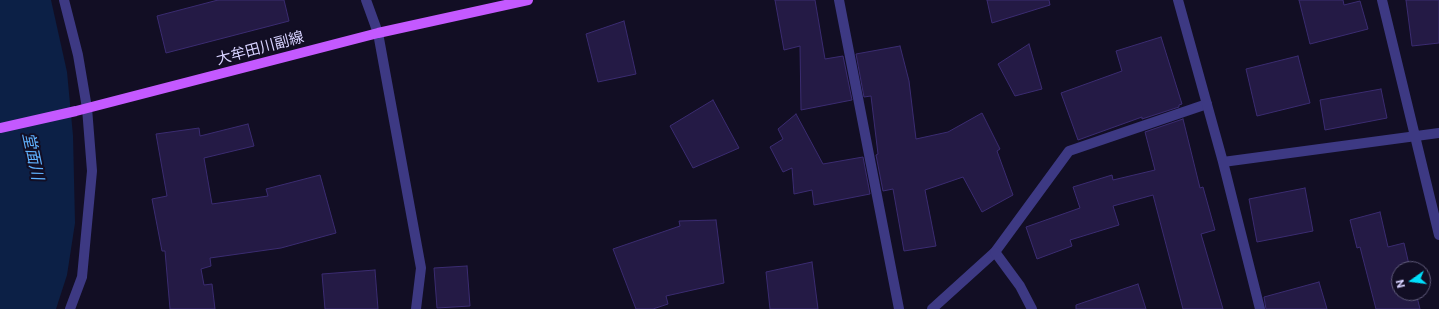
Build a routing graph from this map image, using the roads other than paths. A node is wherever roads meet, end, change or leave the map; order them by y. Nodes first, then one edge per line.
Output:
1 (64, 0) edge
2 (366, 0) edge
3 (528, 0) edge
4 (839, 0) edge
5 (1178, 0) edge
6 (1382, 0) edge
7 (378, 32) junction
8 (1207, 104) junction
9 (87, 108) junction
10 (0, 128) edge
11 (1439, 133) edge
12 (1415, 136) junction
13 (1223, 162) junction
14 (1439, 234) edge
15 (995, 252) junction
16 (70, 309) edge
17 (416, 309) edge
18 (899, 309) edge
19 (932, 309) edge
20 (1032, 309) edge
21 (1259, 309) edge

1 - 9 street
2 - 7 street
3 - 7 main road, 大牟田川副線
4 - 18 street
5 - 8 street
6 - 12 street
7 - 9 main road, 大牟田川副線
7 - 17 street
8 - 13 street
8 - 15 street
9 - 10 main road, 大牟田川副線
9 - 16 street
11 - 12 street
12 - 13 street
12 - 14 street
13 - 21 street
15 - 19 street
15 - 20 street

